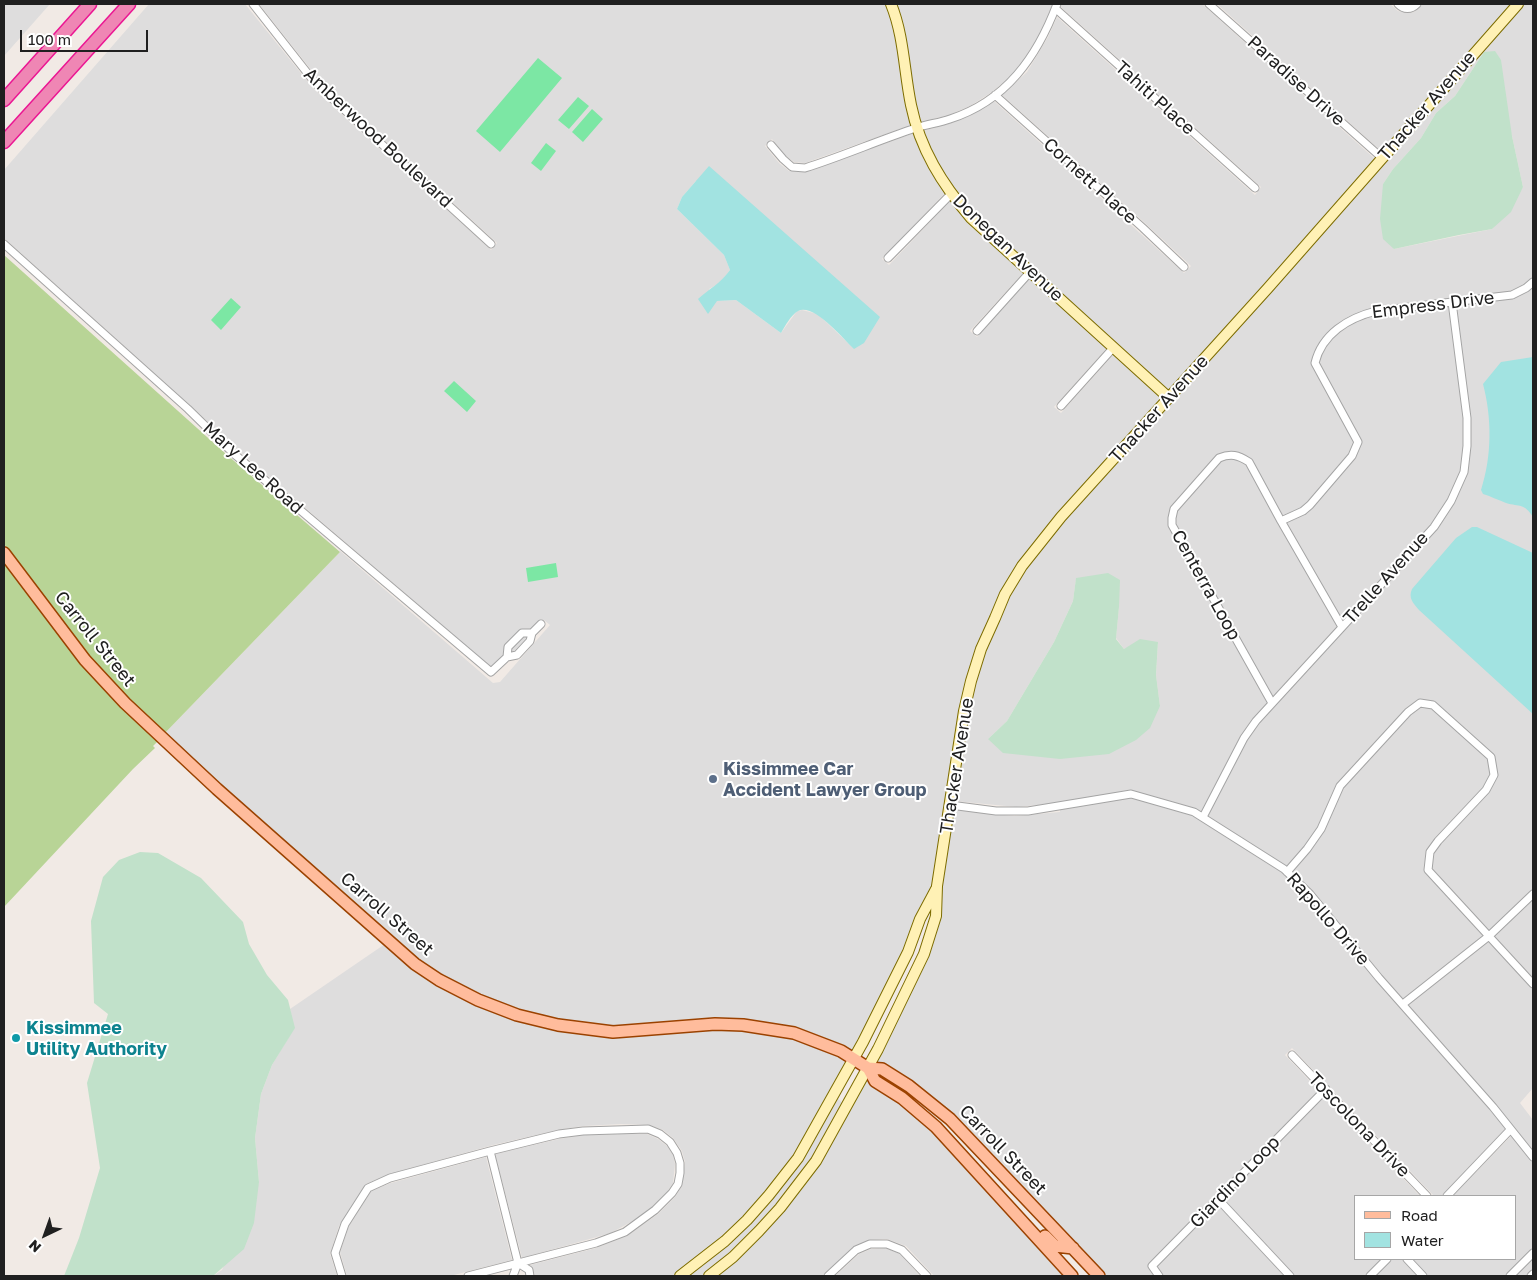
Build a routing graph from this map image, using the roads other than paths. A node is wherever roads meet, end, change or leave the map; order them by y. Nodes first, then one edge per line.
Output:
1 (90, 4) edge
2 (129, 4) edge
3 (253, 4) edge
4 (891, 4) edge
5 (1209, 4) edge
6 (1398, 4) edge
7 (1417, 4) edge
8 (1518, 4) edge
9 (1056, 6) edge
10 (995, 95) junction
11 (4, 100) edge
12 (917, 127) junction
13 (4, 142) edge
14 (771, 146) dead end
15 (1382, 158) junction
16 (1255, 188) dead end
17 (951, 194) junction
18 (4, 244) edge
19 (491, 244) dead end
20 (888, 258) dead end
21 (1184, 267) dead end
22 (1030, 272) junction
23 (1533, 282) edge
24 (1452, 302) junction
25 (977, 331) dead end
26 (1114, 347) junction
27 (1169, 398) junction
28 (1060, 406) dead end
29 (1281, 521) junction
30 (4, 553) edge
31 (541, 624) dead end
32 (1342, 627) junction
33 (532, 633) junction
34 (507, 657) junction
35 (1272, 704) junction
36 (950, 805) junction
37 (1203, 817) junction
38 (1287, 872) junction
39 (937, 886) junction
40 (1533, 894) edge
41 (1489, 936) junction
42 (1533, 984) edge
43 (1403, 1004) junction
44 (1292, 1054) dead end
45 (853, 1059) junction
46 (868, 1068) junction
47 (1326, 1089) junction
48 (1510, 1130) junction
49 (490, 1151) junction
50 (1533, 1157) edge
51 (965, 1159) junction
52 (1426, 1195) edge
53 (1448, 1195) edge
54 (1218, 1199) junction
55 (1074, 1248) junction
56 (1533, 1253) edge
57 (1386, 1260) edge
58 (1408, 1260) edge
59 (518, 1263) junction
60 (342, 1276) edge
61 (468, 1276) edge
62 (514, 1276) edge
63 (530, 1276) edge
64 (680, 1276) edge
65 (709, 1276) edge
66 (828, 1276) edge
67 (927, 1276) edge
68 (1072, 1276) edge
69 (1100, 1276) edge
70 (1159, 1276) edge
71 (1290, 1276) edge
72 (1370, 1276) edge
73 (1423, 1276) edge
74 (1510, 1276) edge

1 - 11 highway
2 - 13 highway
3 - 19 street, Amberwood Boulevard
4 - 12 street, Donegan Avenue
5 - 15 street, Paradise Drive
6 - 7 street
8 - 15 street, Thacker Avenue
9 - 10 street
9 - 16 street, Tahiti Place
10 - 12 street
10 - 21 street, Cornett Place
12 - 14 street
12 - 17 street, Donegan Avenue
15 - 27 street, Thacker Avenue
17 - 20 street
17 - 22 street, Donegan Avenue
18 - 34 street, Mary Lee Road
22 - 25 street
22 - 26 street, Donegan Avenue
23 - 24 street, Empress Drive
24 - 29 street, Empress Drive
24 - 32 street, Trelle Avenue
26 - 27 street, Donegan Avenue
26 - 28 street
27 - 36 street, Thacker Avenue
29 - 32 street, Centerra Loop
29 - 35 street, Centerra Loop
30 - 45 main road, Carroll Street
31 - 33 street, Mary Lee Road
32 - 35 street, Trelle Avenue
33 - 34 street, Mary Lee Road
33 - 34 street, Mary Lee Road
35 - 37 street, Trelle Avenue
36 - 37 street, Rapollo Drive
36 - 39 street, Thacker Avenue
37 - 38 street, Rapollo Drive
38 - 41 street
38 - 43 street, Rapollo Drive
39 - 45 street, Thacker Avenue
39 - 46 street, Thacker Avenue
40 - 41 street
41 - 42 street
41 - 43 street
43 - 48 street, Rapollo Drive
44 - 47 street, Toscolona Drive
45 - 46 main road, Carroll Street
45 - 64 street, Thacker Avenue
46 - 51 main road, Carroll Street
46 - 55 main road, Carroll Street
46 - 65 street, Thacker Avenue
47 - 52 street, Toscolona Drive
47 - 54 street, Giardino Loop
48 - 50 street, Rapollo Drive
48 - 53 street
49 - 59 street
49 - 59 street
49 - 60 street
51 - 55 main road
51 - 68 main road, Carroll Street
54 - 70 street, Giardino Loop
54 - 71 street
55 - 69 main road, Carroll Street
56 - 74 street
57 - 72 street
58 - 73 street
59 - 61 street
59 - 62 street
59 - 63 street
66 - 67 street

